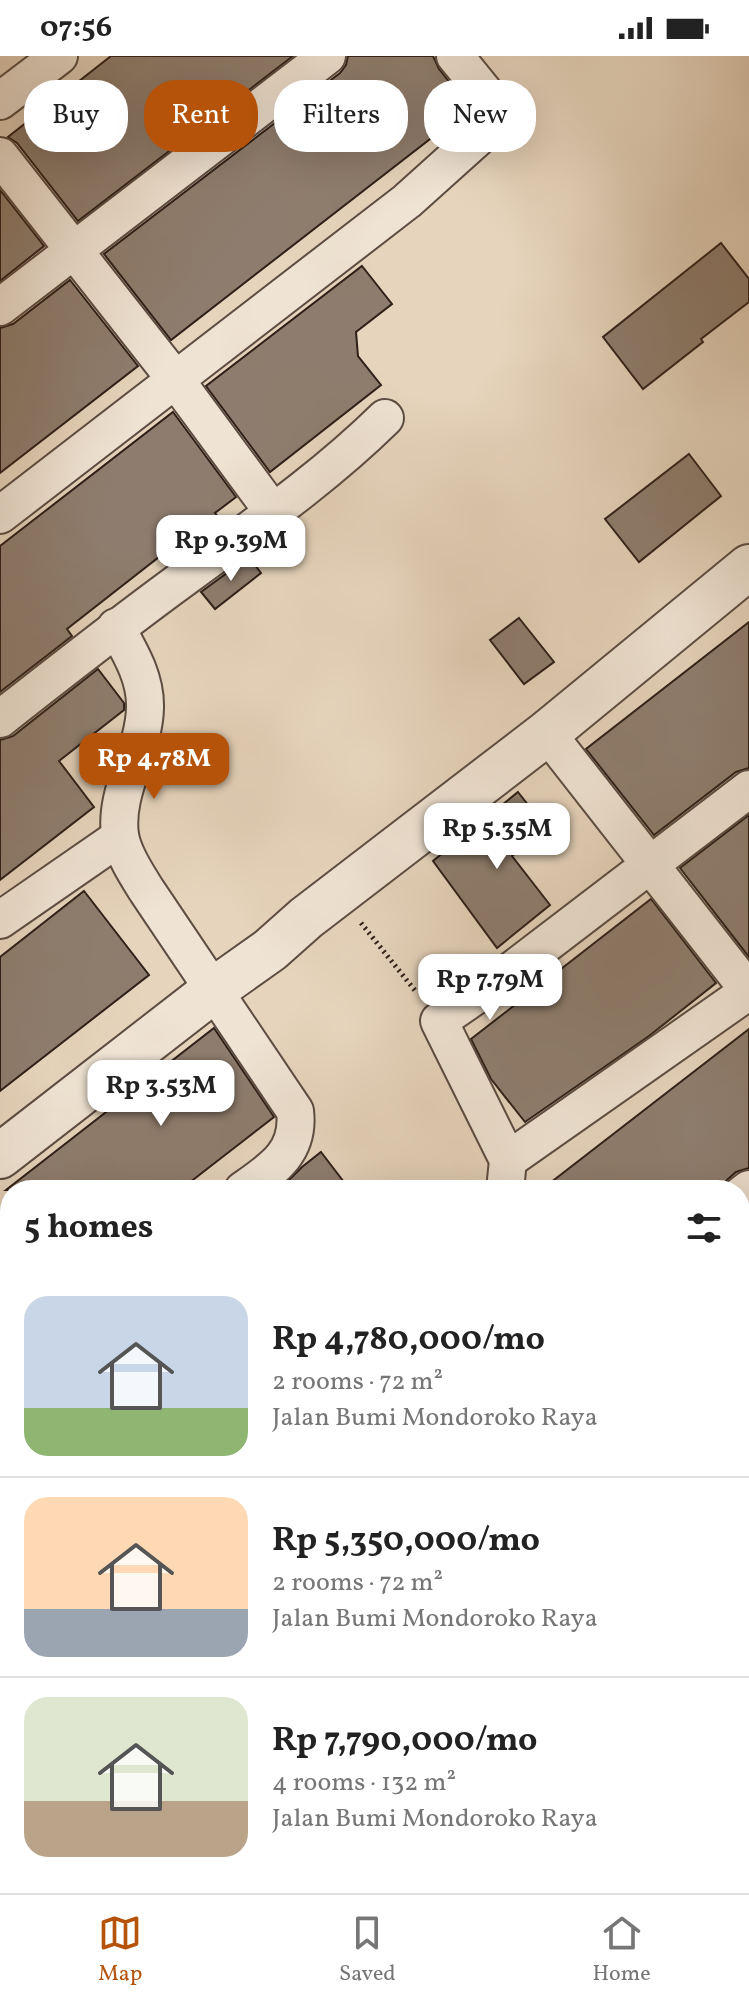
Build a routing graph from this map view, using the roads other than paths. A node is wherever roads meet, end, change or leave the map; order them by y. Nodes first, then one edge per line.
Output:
1 (59, 56) edge
2 (327, 56) edge
3 (455, 56) edge
4 (0, 101) edge
5 (0, 156) edge
6 (73, 249) junction
7 (0, 307) edge
8 (175, 379) junction
9 (385, 418) dead end
10 (273, 512) junction
11 (0, 515) edge
12 (749, 567) edge
13 (116, 627) junction
14 (0, 719) edge
15 (547, 733) junction
16 (749, 789) edge
17 (120, 837) junction
18 (650, 867) junction
19 (0, 920) edge
20 (227, 981) junction
21 (0, 1156) edge
22 (507, 1175) edge
23 (257, 1180) edge

1 - 4 street
2 - 6 street
3 - 8 street
5 - 6 street
6 - 7 street
6 - 8 street
8 - 10 street
8 - 11 street
9 - 10 street
10 - 13 street
12 - 15 street
13 - 14 street
13 - 17 street
15 - 18 street
15 - 20 street
16 - 18 street
17 - 19 street
17 - 20 street
18 - 22 street
18 - 22 street
20 - 21 street
20 - 23 street

